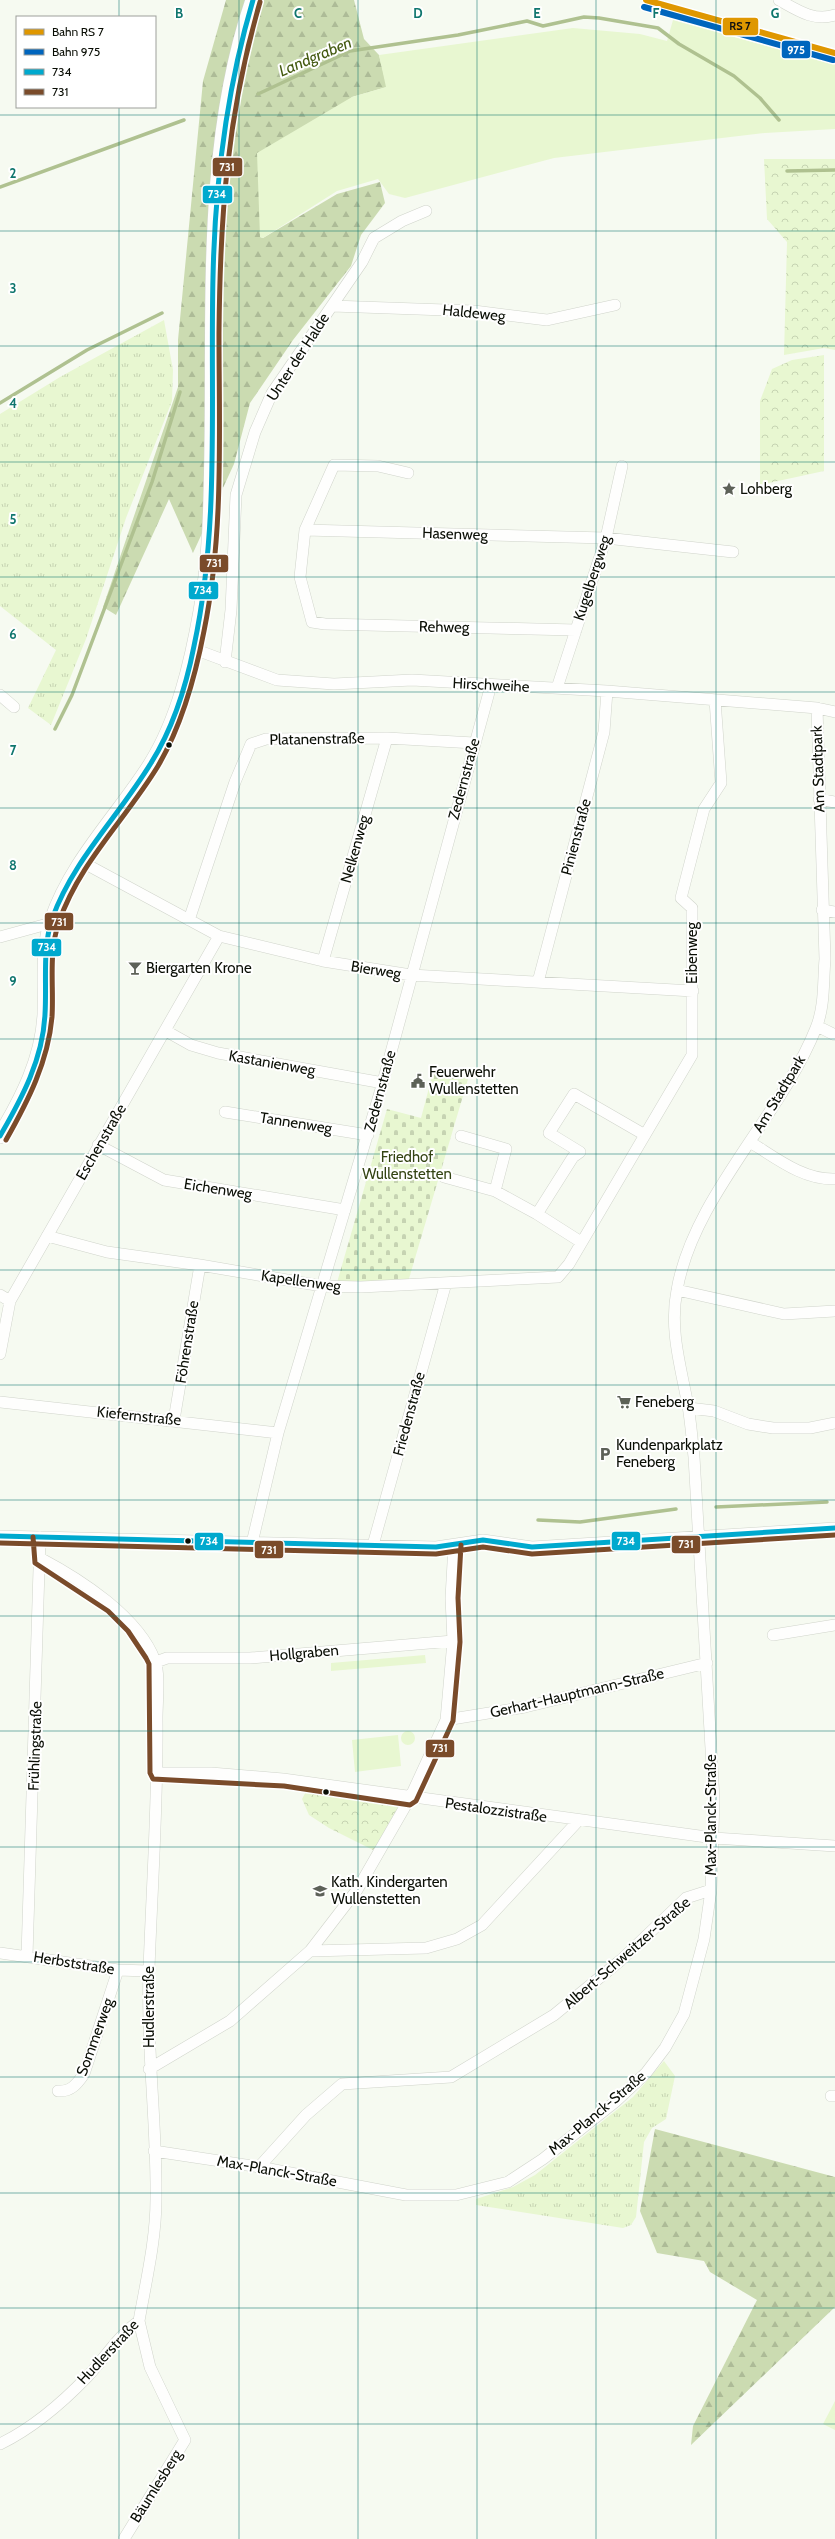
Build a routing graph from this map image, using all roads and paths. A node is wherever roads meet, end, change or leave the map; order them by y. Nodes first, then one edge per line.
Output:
1 (253, 0) edge
2 (779, 0) edge
3 (835, 15) edge
4 (426, 211) dead end
5 (615, 305) dead end
6 (332, 306) junction
7 (622, 466) dead end
8 (408, 473) dead end
9 (305, 530) junction
10 (606, 538) junction
11 (732, 552) dead end
12 (576, 630) junction
13 (194, 649) junction
14 (225, 662) junction
15 (491, 685) junction
16 (557, 688) junction
17 (607, 691) junction
18 (0, 695) edge
19 (715, 700) junction
20 (744, 702) joint
21 (14, 707) dead end
22 (817, 708) junction
23 (835, 712) edge
24 (387, 738) junction
25 (474, 743) junction
26 (819, 799) junction
27 (835, 802) edge
28 (82, 862) junction
29 (822, 910) junction
30 (835, 912) edge
31 (189, 920) junction
32 (51, 923) junction
33 (219, 936) junction
34 (0, 937) edge
35 (323, 961) junction
36 (411, 976) junction
37 (538, 982) junction
38 (693, 991) junction
39 (817, 1026) junction
40 (166, 1031) junction
41 (835, 1036) edge
42 (383, 1083) junction
43 (225, 1112) dead end
44 (368, 1135) junction
45 (644, 1135) junction
46 (0, 1136) edge
47 (461, 1136) dead end
48 (750, 1142) junction
49 (98, 1145) junction
50 (444, 1178) dead end
51 (835, 1179) edge
52 (495, 1191) junction
53 (345, 1210) junction
54 (537, 1214) junction
55 (47, 1236) junction
56 (581, 1242) junction
57 (200, 1265) junction
58 (558, 1277) joint
59 (446, 1283) junction
60 (322, 1286) junction
61 (676, 1290) junction
62 (5, 1298) edge
63 (835, 1310) edge
64 (0, 1354) edge
65 (0, 1402) edge
66 (689, 1408) junction
67 (174, 1420) junction
68 (835, 1423) edge
69 (278, 1433) junction
70 (835, 1528) edge
71 (700, 1535) junction
72 (0, 1536) edge
73 (40, 1537) junction
74 (252, 1543) junction
75 (373, 1545) junction
76 (454, 1545) junction
77 (40, 1558) junction
78 (835, 1625) edge
79 (773, 1635) dead end
80 (452, 1641) junction
81 (156, 1662) junction
82 (707, 1663) junction
83 (446, 1720) junction
84 (158, 1773) junction
85 (410, 1798) junction
86 (578, 1821) junction
87 (714, 1838) junction
88 (835, 1846) edge
89 (711, 1890) junction
90 (310, 1951) junction
91 (0, 1953) edge
92 (27, 1956) junction
93 (118, 1970) junction
94 (148, 1972) junction
95 (149, 2069) junction
96 (58, 2092) dead end
97 (154, 2151) junction
98 (258, 2167) junction
99 (139, 2321) junction
100 (0, 2444) edge
101 (124, 2539) edge

1 - 13 main road
2 - 3 street
4 - 6 street, Unter der Halde
5 - 6 street, Haldeweg
6 - 14 street, Unter der Halde
7 - 10 street, Kugelbergweg
8 - 9 street
9 - 10 street, Hasenweg
9 - 12 street, Rehweg
10 - 11 street, Hasenweg
10 - 12 street, Kugelbergweg
12 - 16 street, Kugelbergweg
13 - 14 street, Hirschweihe
13 - 28 main road
14 - 15 street, Hirschweihe
15 - 16 street, Hirschweihe
15 - 25 street, Zedernstraße
16 - 17 street, Hirschweihe
17 - 19 street, Hirschweihe
17 - 37 street, Pinienstraße
18 - 21 street
19 - 20 street, Hirschweihe
19 - 38 street, Eibenweg
20 - 22 street, Am Stadtpark
22 - 23 street
22 - 26 street, Am Stadtpark
24 - 25 street, Platanenstraße
24 - 31 street, Platanenstraße
24 - 35 street, Nelkenweg
25 - 36 street, Zedernstraße
26 - 27 street
26 - 29 street, Am Stadtpark
28 - 31 street, Bierweg
28 - 32 main road
29 - 30 street
29 - 39 street, Am Stadtpark
31 - 33 street, Bierweg
32 - 34 street
32 - 46 main road
33 - 35 street, Bierweg
33 - 40 street, Eschenstraße
35 - 36 street, Bierweg
36 - 37 street, Bierweg
36 - 42 street, Zedernstraße
37 - 38 street, Bierweg
38 - 45 street, Eibenweg
39 - 41 street
39 - 48 street, Am Stadtpark
40 - 42 street, Kastanienweg
40 - 49 street, Eschenstraße
42 - 44 street, Zedernstraße
43 - 44 street, Tannenweg
44 - 53 street, Zedernstraße
45 - 54 street
45 - 56 street, Eibenweg
47 - 52 street
48 - 51 street
48 - 61 street, Am Stadtpark
49 - 53 street, Eichenweg
49 - 55 street, Eschenstraße
50 - 52 street
52 - 54 street
53 - 60 street, Zedernstraße
54 - 56 street
55 - 57 street, Kapellenweg
55 - 62 street, Eschenstraße
56 - 58 street, Eibenweg
57 - 60 street, Kapellenweg
57 - 67 street, Föhrenstraße
58 - 59 street, Kapellenweg
59 - 60 street, Kapellenweg
59 - 75 street, Friedenstraße
60 - 69 street, Zedernstraße
61 - 63 street
61 - 66 street, Am Stadtpark
62 - 64 street, Eschenstraße
65 - 67 street, Kiefernstraße
66 - 68 street
66 - 71 street, Am Stadtpark
67 - 69 street, Kiefernstraße
69 - 74 street, Zedernstraße
70 - 71 street
71 - 76 street
71 - 82 street, Max-Planck-Straße
72 - 73 street
73 - 74 street
73 - 77 street, Frühlingstraße
74 - 75 street
75 - 76 street
76 - 80 street
77 - 81 street
77 - 92 street, Frühlingstraße
78 - 79 street
80 - 81 street, Hollgraben
80 - 83 street
81 - 84 street, Hudlerstraße
82 - 83 street, Gerhart-Hauptmann-Straße
82 - 87 street, Max-Planck-Straße
83 - 85 street
84 - 85 street, Pestalozzistraße
84 - 94 street, Hudlerstraße
85 - 86 street, Pestalozzistraße
85 - 90 street
86 - 87 street, Pestalozzistraße
86 - 90 street
87 - 88 street, Pestalozzistraße
87 - 89 street, Max-Planck-Straße
89 - 98 street, Albert-Schweitzer-Straße
89 - 98 street, Max-Planck-Straße
90 - 95 street
91 - 92 street, Herbststraße
92 - 93 street, Herbststraße
93 - 94 street, Herbststraße
93 - 96 street, Sommerweg
94 - 95 street, Hudlerstraße
95 - 97 street, Hudlerstraße
97 - 98 street, Max-Planck-Straße
97 - 99 street, Hudlerstraße
99 - 100 street, Hudlerstraße
99 - 101 street, Bäumlesberg

